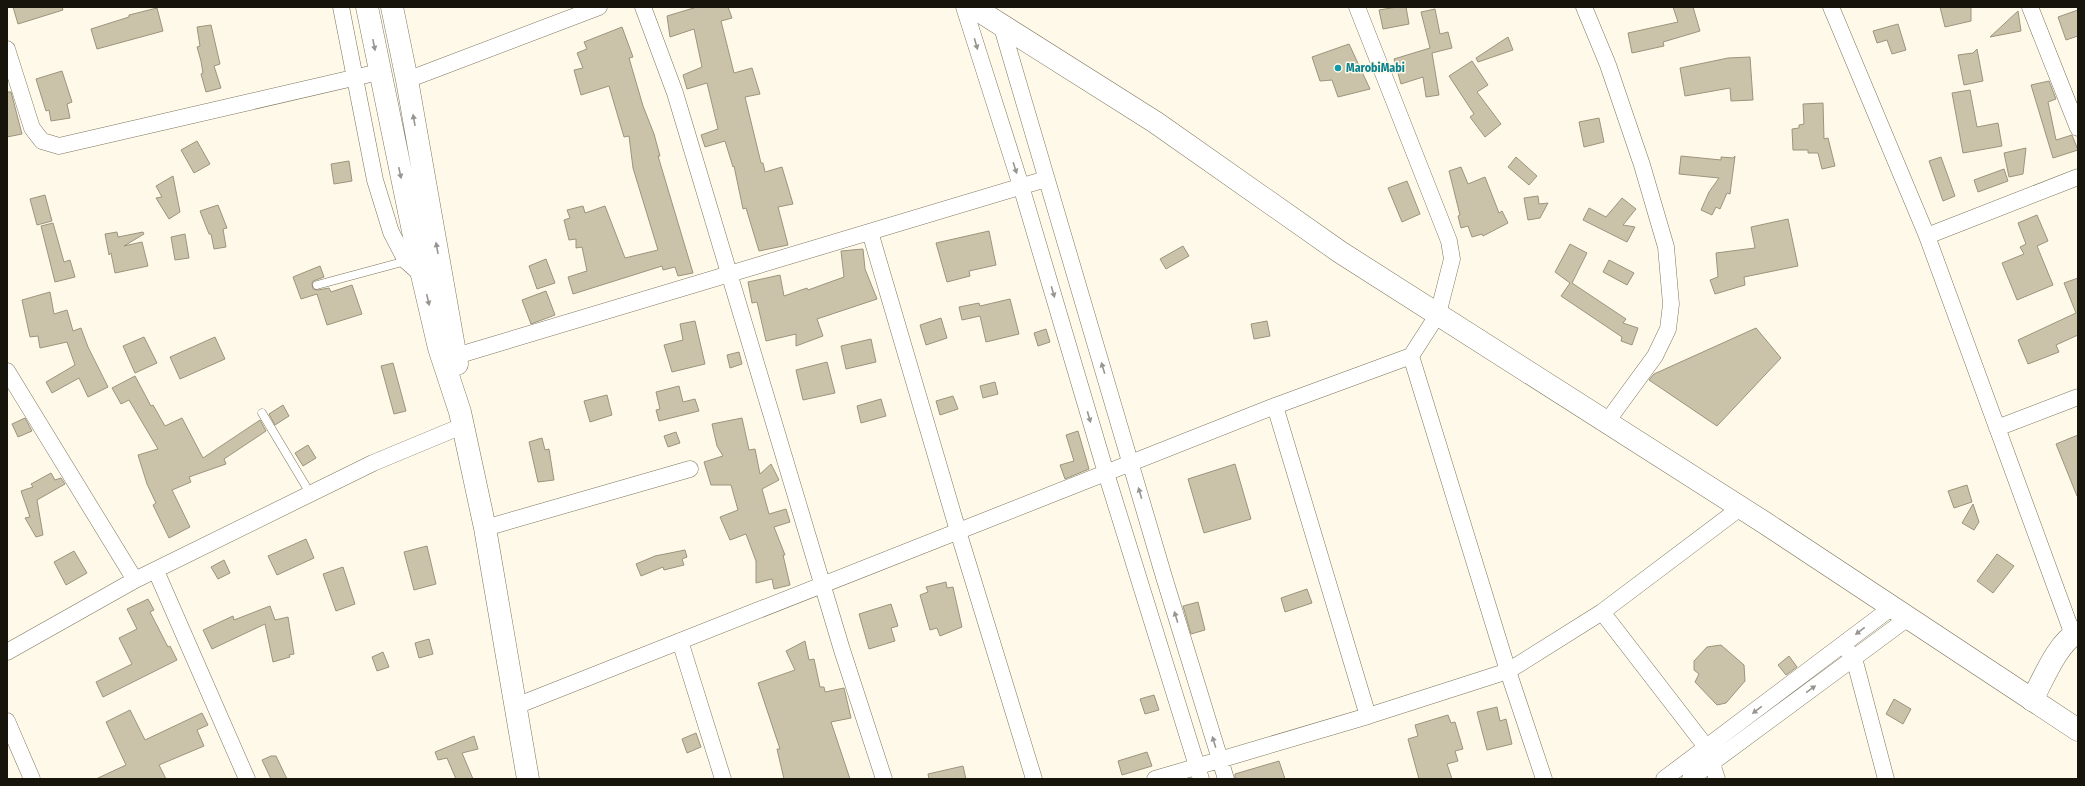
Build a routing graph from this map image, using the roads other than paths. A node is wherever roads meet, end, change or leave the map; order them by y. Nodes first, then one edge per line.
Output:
1 (341, 7) edge
2 (367, 7) edge
3 (392, 7) edge
4 (599, 7) edge
5 (643, 7) edge
6 (964, 7) edge
7 (973, 7) edge
8 (1357, 7) edge
9 (1584, 7) edge
10 (1831, 7) edge
11 (2030, 7) edge
12 (1001, 24) junction
13 (7, 49) edge
14 (379, 72) junction
15 (353, 78) junction
16 (407, 80) junction
17 (2078, 128) edge
18 (2078, 177) edge
19 (1046, 179) junction
20 (1021, 186) junction
21 (870, 232) junction
22 (1927, 236) junction
23 (406, 261) junction
24 (422, 275) junction
25 (729, 275) junction
26 (317, 285) dead end
27 (1438, 314) junction
28 (456, 356) junction
29 (1411, 356) junction
30 (7, 372) edge
31 (2078, 398) edge
32 (1275, 406) junction
33 (262, 413) dead end
34 (461, 419) junction
35 (1606, 423) junction
36 (1997, 428) junction
37 (1131, 463) junction
38 (690, 469) dead end
39 (1106, 473) junction
40 (310, 493) junction
41 (1740, 508) junction
42 (485, 528) junction
43 (958, 531) junction
44 (156, 571) junction
45 (135, 580) junction
46 (822, 585) junction
47 (1602, 612) junction
48 (1900, 613) junction
49 (2075, 633) edge
50 (680, 641) junction
51 (1843, 645) junction
52 (7, 652) edge
53 (1854, 658) junction
54 (1508, 672) junction
55 (2032, 700) junction
56 (516, 706) junction
57 (1368, 716) junction
58 (7, 722) edge
59 (2078, 730) edge
60 (1709, 755) junction
61 (1220, 760) junction
62 (1199, 773) edge
63 (32, 779) edge
64 (247, 779) edge
65 (528, 779) edge
66 (723, 779) edge
67 (884, 779) edge
68 (1034, 779) edge
69 (1155, 779) edge
70 (1226, 779) edge
71 (1544, 779) edge
72 (1664, 779) edge
73 (1690, 779) edge
74 (1717, 779) edge
75 (1886, 779) edge

1 - 15 street
2 -> 14 main road
3 - 16 main road
4 - 16 street
5 - 25 street
6 -> 20 street
7 - 12 main road
8 - 27 street
9 - 35 street
10 - 22 street
11 - 17 street
12 - 19 street
12 - 27 main road
13 - 15 street
14 - 15 street
14 -> 24 main road
15 - 23 street
28 -> 16 main road
18 - 22 street
19 - 20 street
37 -> 19 street
20 - 21 street
20 -> 39 street
21 - 25 street
21 - 43 street
22 - 36 street
23 - 24 street
23 - 26 lane
24 -> 34 main road
25 - 28 street
25 - 46 street
27 - 29 street
27 - 35 main road
28 - 34 main road
29 - 32 street
29 - 54 street
30 - 45 street
31 - 36 street
32 - 37 street
32 - 57 street
33 - 40 lane
34 - 40 street
34 - 42 main road
35 - 41 main road
36 - 49 street
37 - 39 street
61 -> 37 street
38 - 42 street
39 - 43 street
39 - 62 street
40 - 44 street
41 - 47 street
41 - 48 main road
42 - 56 main road
43 - 46 street
43 - 68 street
44 - 45 street
44 - 64 street
45 - 52 street
46 - 50 street
46 - 67 street
47 - 54 street
47 - 60 street
48 -> 51 street
48 - 53 street
48 - 55 main road
49 - 55 main road
50 - 56 street
50 - 66 street
51 - 53 street
51 -> 60 street
60 -> 53 street
53 - 75 street
54 - 57 street
54 - 71 street
55 - 59 main road
56 - 65 main road
57 - 61 street
58 - 63 street
60 - 72 street
60 - 73 street
60 - 74 street
61 - 62 street
61 - 70 street
62 - 69 street

